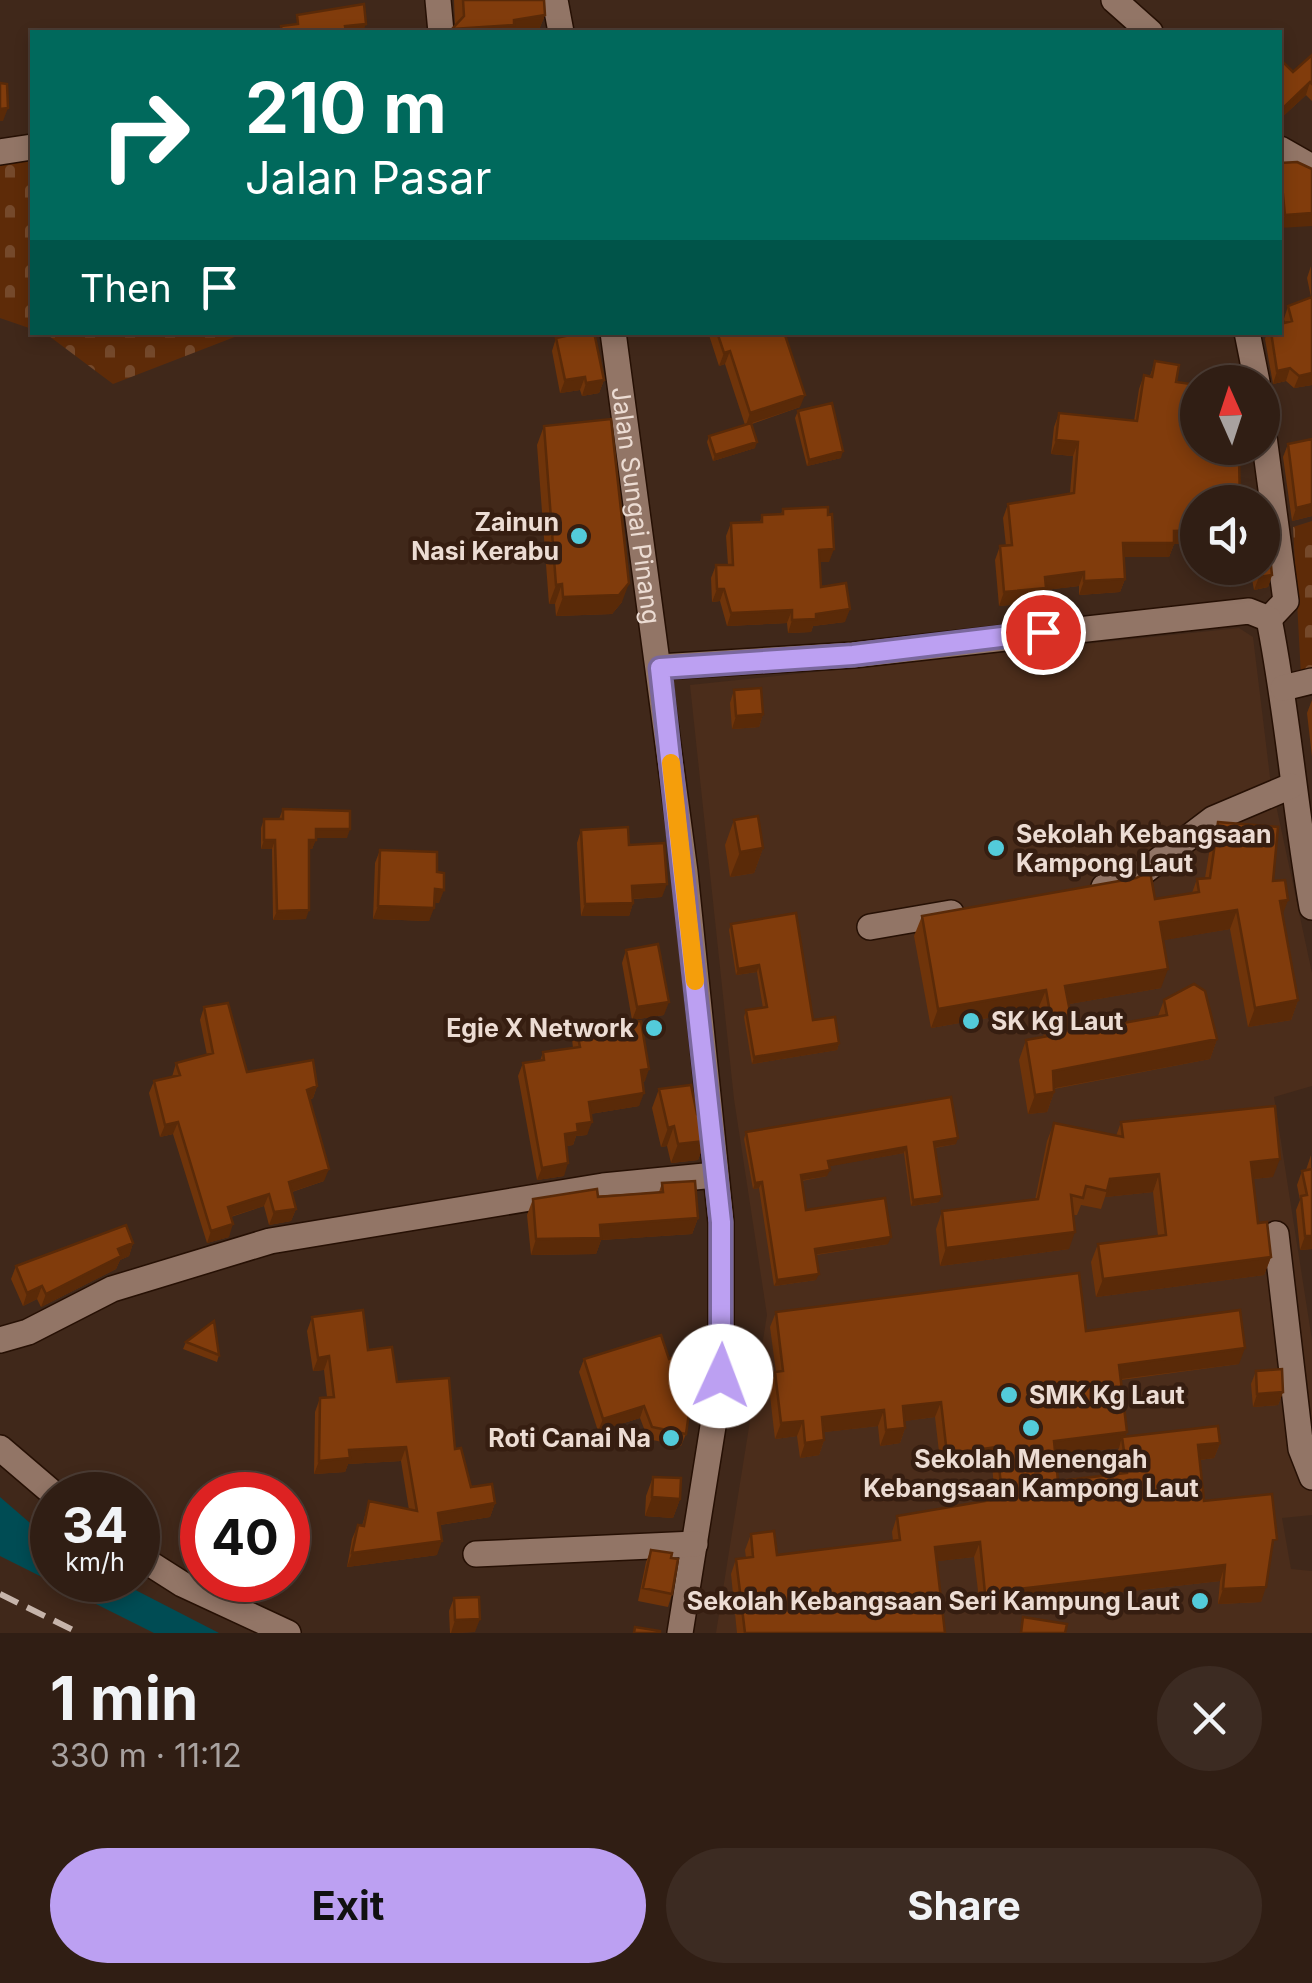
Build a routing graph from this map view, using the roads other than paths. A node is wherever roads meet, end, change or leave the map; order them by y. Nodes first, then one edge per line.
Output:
1 (438, 0) edge
2 (555, 0) edge
3 (1114, 0) edge
4 (441, 30) edge
5 (561, 30) edge
6 (1148, 30) edge
7 (30, 147) edge
8 (0, 152) edge
9 (612, 335) edge
10 (1248, 335) edge
11 (1253, 365) edge
12 (1268, 465) edge
13 (1269, 619) junction
14 (660, 668) junction
15 (1312, 681) edge
16 (1283, 688) junction
17 (1291, 786) junction
18 (1079, 891) edge
19 (984, 908) edge
20 (1312, 908) edge
21 (870, 928) dead end
22 (715, 1175) junction
23 (1276, 1234) dead end
24 (0, 1340) edge
25 (0, 1448) edge
26 (30, 1474) edge
27 (1312, 1477) edge
28 (695, 1544) junction
29 (476, 1554) dead end
30 (160, 1570) edge
31 (288, 1633) edge
32 (680, 1633) edge

1 - 4 street
2 - 5 street
3 - 6 street
7 - 8 street
9 - 14 street, Jalan Sungai Pinang
10 - 11 street
12 - 13 street
13 - 14 street
13 - 16 street
14 - 22 street, Jalan Sungai Pinang
15 - 16 street
16 - 17 street
17 - 18 street
17 - 20 street
19 - 21 street
22 - 24 street
22 - 28 street, Jalan Sungai Pinang
23 - 27 street
25 - 26 street
28 - 29 street
28 - 32 street, Jalan Sungai Pinang
30 - 31 street

